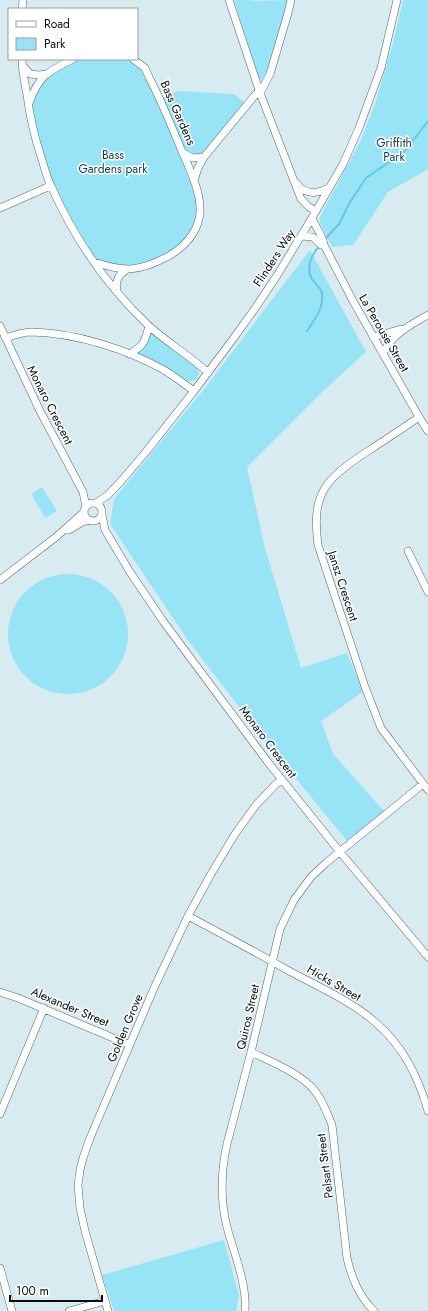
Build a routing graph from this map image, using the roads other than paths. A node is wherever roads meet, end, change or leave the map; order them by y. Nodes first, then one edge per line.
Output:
1 (229, 0) edge
2 (291, 0) edge
3 (397, 0) edge
4 (71, 60) edge
5 (134, 60) edge
6 (22, 61) edge
7 (47, 74) junction
8 (260, 93) junction
9 (28, 105) junction
10 (183, 154) junction
11 (204, 157) junction
12 (295, 180) junction
13 (194, 182) junction
14 (50, 186) junction
15 (331, 186) junction
16 (0, 208) edge
17 (314, 214) junction
18 (301, 236) junction
19 (323, 243) junction
20 (94, 262) junction
21 (126, 270) junction
22 (119, 295) junction
23 (428, 315) edge
24 (149, 326) junction
25 (407, 327) junction
26 (1, 330) edge
27 (373, 337) junction
28 (5, 338) junction
29 (129, 354) junction
30 (383, 354) junction
31 (208, 373) junction
32 (194, 391) junction
33 (419, 417) junction
34 (428, 431) edge
35 (83, 492) junction
36 (108, 495) junction
37 (95, 502) junction
38 (85, 509) junction
39 (102, 512) junction
40 (92, 520) junction
41 (104, 530) junction
42 (56, 537) junction
43 (408, 551) dead end
44 (0, 580) edge
45 (428, 592) edge
46 (282, 780) junction
47 (423, 784) junction
48 (428, 790) edge
49 (340, 852) junction
50 (188, 916) junction
51 (428, 957) edge
52 (272, 961) junction
53 (0, 992) edge
54 (44, 1008) junction
55 (130, 1045) junction
56 (251, 1052) junction
57 (428, 1111) edge
58 (0, 1114) edge
59 (0, 1268) edge
60 (105, 1301) junction
61 (12, 1311) edge
62 (69, 1311) edge
63 (108, 1311) edge
64 (245, 1311) edge
65 (374, 1311) edge

1 - 8 street, La Perouse Street
2 - 8 street, Bass Gardens
3 - 15 street, Flinders Way
4 - 7 street
5 - 10 street, Bass Gardens
6 - 7 street
6 - 9 street
7 - 9 street
8 - 11 street, Bass Gardens
8 - 12 street, La Perouse Street
9 - 14 street
10 - 11 street
10 - 13 street, Bass Gardens
11 - 13 street, Bass Gardens
12 - 15 street, La Perouse Street
12 - 17 street, La Perouse Street
13 - 21 street, Bass Gardens
14 - 16 street
14 - 20 street
15 - 17 street, Flinders Way
17 - 18 street, Flinders Way
17 - 19 street, La Perouse Street
18 - 19 street
18 - 31 street, Flinders Way
19 - 27 street, La Perouse Street
20 - 21 street, Bass Gardens
20 - 22 street
21 - 22 street
22 - 24 street
23 - 25 street
24 - 29 street
24 - 31 street
25 - 27 street
25 - 30 street
26 - 28 street, Monaro Crescent
27 - 30 street, La Perouse Street
28 - 29 street
28 - 35 street, Monaro Crescent
29 - 32 street
30 - 33 street, La Perouse Street
31 - 32 street, Flinders Way
32 - 36 street, Flinders Way
33 - 34 street, La Perouse Street
33 - 47 street, Jansz Crescent
35 - 37 street, Monaro Crescent
35 - 38 street, Monaro Crescent
36 - 37 street, Flinders Way
36 - 39 street, Flinders Way
37 - 38 street
37 - 39 street
38 - 40 street
38 - 42 street
39 - 40 street
39 - 41 street, Monaro Crescent
40 - 41 street, Monaro Crescent
40 - 42 street
41 - 46 street, Monaro Crescent
42 - 44 street
43 - 45 street
46 - 49 street, Monaro Crescent
46 - 50 street, Golden Grove
47 - 48 street, Jansz Crescent
47 - 49 street, Quiros Street
49 - 51 street, Monaro Crescent
49 - 52 street, Quiros Street
50 - 52 street, Hicks Street
50 - 55 street, Golden Grove
52 - 56 street, Quiros Street
52 - 57 street, Hicks Street
53 - 54 street, Alexander Street
54 - 55 street, Alexander Street
54 - 58 street
55 - 60 street, Golden Grove
56 - 64 street, Quiros Street
56 - 65 street, Pelsart Street
59 - 61 street
60 - 62 street
60 - 63 street, Golden Grove

